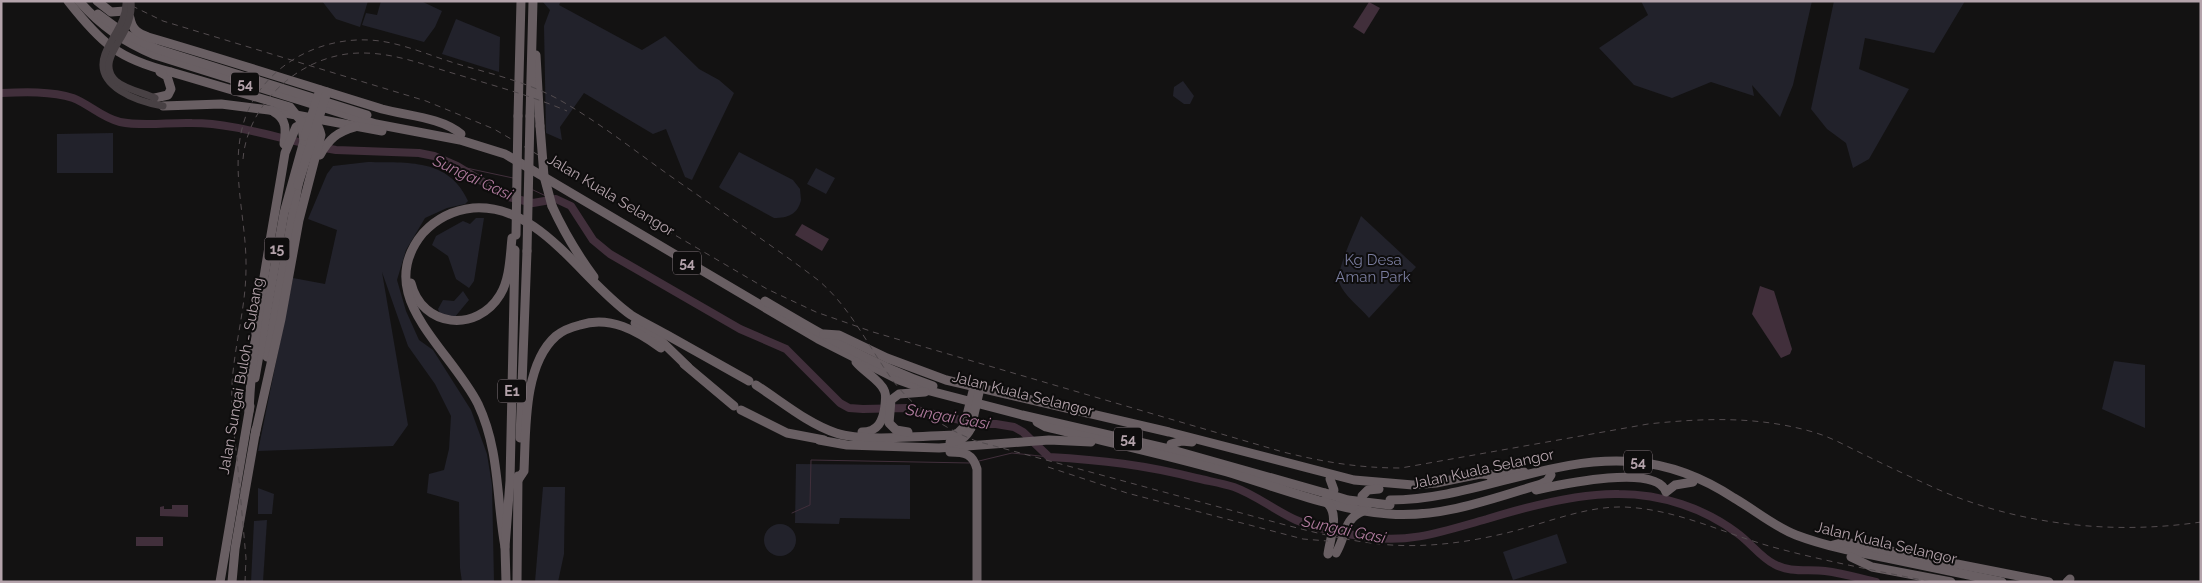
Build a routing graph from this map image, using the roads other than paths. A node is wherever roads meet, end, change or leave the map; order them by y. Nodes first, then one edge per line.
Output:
1 (68, 1) edge
2 (79, 1) edge
3 (126, 1) edge
4 (131, 1) edge
5 (521, 1) edge
6 (533, 1) edge
7 (91, 3) edge
8 (128, 15) junction
9 (532, 40) junction
10 (173, 56) junction
11 (154, 68) junction
12 (284, 79) junction
13 (323, 91) junction
14 (156, 98) joint
15 (163, 106) joint
16 (269, 110) junction
17 (358, 127) junction
18 (407, 132) junction
19 (289, 134) junction
20 (461, 134) junction
21 (304, 141) junction
22 (323, 143) junction
23 (514, 237) junction
24 (270, 317) junction
25 (652, 326) junction
26 (821, 334) junction
27 (854, 359) junction
28 (688, 367) junction
29 (977, 387) junction
30 (930, 391) junction
31 (888, 399) junction
32 (248, 411) junction
33 (1022, 415) junction
34 (885, 419) junction
35 (967, 427) junction
36 (836, 433) junction
37 (255, 435) junction
38 (931, 436) junction
39 (819, 440) junction
40 (1101, 441) junction
41 (1171, 444) junction
42 (908, 447) junction
43 (1535, 473) junction
44 (1495, 475) junction
45 (1551, 475) junction
46 (1330, 479) junction
47 (518, 480) junction
48 (1693, 482) junction
49 (1380, 489) junction
50 (1325, 494) junction
51 (1506, 494) junction
52 (1390, 503) junction
53 (1366, 511) junction
54 (1830, 546) junction
55 (505, 547) junction
56 (235, 549) junction
57 (1851, 557) junction
58 (220, 582) edge
59 (227, 582) edge
60 (232, 582) edge
61 (506, 582) edge
62 (517, 582) edge
63 (977, 582) edge
64 (1951, 582) edge
65 (1973, 582) edge
66 (2002, 582) edge
67 (2049, 582) edge

1 - 11 highway
2 - 18 highway, Jalan Kuala Selangor / 54
3 - 8 main road, bridge
4 - 8 main road, bridge
5 - 23 highway, E1, bridge
6 - 9 highway, E1
7 - 8 highway
7 - 10 highway, Jalan Kuala Selangor / 54
8 - 12 highway
8 - 14 main road, bridge
8 - 15 main road, bridge
9 - 25 highway, bridge
9 - 47 highway, E1, bridge
10 - 12 highway
10 - 20 highway, Jalan Kuala Selangor / 54
11 - 14 highway
11 - 21 highway, bridge
12 - 13 highway
13 - 20 highway
13 - 21 highway, Jalan Sungai Buloh - Subang / 15, bridge
13 - 24 highway, Jalan Sungai Buloh - Subang / 15, bridge
15 - 16 highway
16 - 17 highway
16 - 19 highway
17 - 18 highway
17 - 22 highway
18 - 27 highway, Jalan Kuala Selangor / 54
19 - 22 highway
19 - 32 highway
20 - 26 highway, Jalan Kuala Selangor / 54
21 - 24 highway, Jalan Sungai Buloh - Subang / 15
22 - 37 highway
23 - 28 highway
23 - 55 highway, E1
24 - 32 highway, Jalan Sungai Buloh - Subang / 15
24 - 37 highway, Jalan Sungai Buloh - Subang / 15
25 - 36 highway
25 - 55 highway
26 - 29 highway
26 - 41 highway, Jalan Kuala Selangor / 54
27 - 30 highway, Jalan Kuala Selangor / 54
27 - 31 highway
28 - 39 highway
28 - 47 highway
29 - 35 highway, bridge
29 - 44 highway
30 - 31 highway
30 - 33 highway, Jalan Kuala Selangor / 54
31 - 34 highway
32 - 58 highway, Jalan Sungai Buloh - Subang / 15
33 - 40 highway
33 - 50 highway, Jalan Kuala Selangor / 54
34 - 36 highway
34 - 38 highway
35 - 38 highway
35 - 39 highway
36 - 38 highway
37 - 56 highway, Jalan Sungai Buloh - Subang / 15
39 - 42 highway
40 - 42 highway
40 - 50 highway
41 - 46 highway
41 - 50 highway, Jalan Kuala Selangor / 54
42 - 63 highway
43 - 44 highway
43 - 52 highway, Jalan Kuala Selangor / 54
43 - 54 highway, Jalan Kuala Selangor / 54
44 - 49 highway
45 - 48 highway, Jalan Kuala Selangor / 54
45 - 51 highway
45 - 52 highway, Jalan Kuala Selangor / 54
46 - 49 highway
46 - 50 highway
47 - 62 highway, E1
48 - 51 highway
48 - 57 highway, Jalan Kuala Selangor / 54
49 - 53 highway
50 - 52 highway, Jalan Kuala Selangor / 54, bridge
50 - 53 highway
50 - 53 highway
51 - 53 highway
54 - 66 highway, Jalan Kuala Selangor / 54
54 - 67 highway
55 - 61 highway, E1
56 - 59 highway
56 - 60 highway, Jalan Sungai Buloh - Subang / 15
57 - 64 highway
57 - 65 highway, Jalan Kuala Selangor / 54

